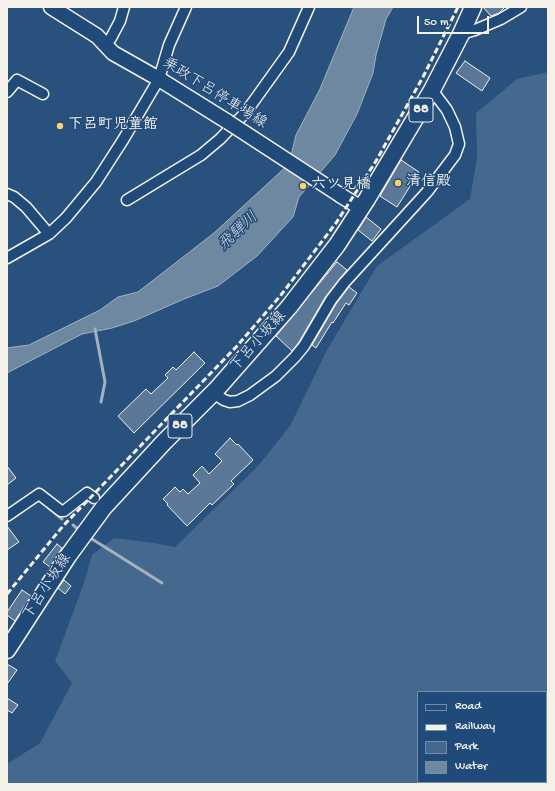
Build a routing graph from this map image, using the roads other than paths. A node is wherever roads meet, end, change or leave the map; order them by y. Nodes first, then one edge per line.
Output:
1 (51, 7) edge
2 (124, 7) edge
3 (186, 7) edge
4 (309, 7) edge
5 (473, 7) edge
6 (521, 7) edge
7 (461, 34) junction
8 (105, 44) junction
9 (159, 79) junction
10 (432, 90) junction
11 (7, 92) edge
12 (43, 94) dead end
13 (7, 194) edge
14 (127, 200) dead end
15 (361, 208) junction
16 (49, 234) junction
17 (7, 258) edge
18 (213, 392) junction
19 (94, 498) dead end
20 (7, 516) edge
21 (7, 650) edge

1 - 8 main road, 乗政下呂停車場線
2 - 8 street
3 - 9 street
4 - 14 street
5 - 7 main road, 下呂小坂線 / 88
6 - 7 street
7 - 10 main road, 下呂小坂線 / 88
8 - 9 main road, 乗政下呂停車場線
9 - 15 main road, 乗政下呂停車場線, bridge
9 - 16 street
10 - 15 main road, 下呂小坂線 / 88
10 - 18 street
11 - 12 street
13 - 16 street
15 - 18 main road, 下呂小坂線 / 88
16 - 17 street
18 - 21 main road, 下呂小坂線 / 88
19 - 20 street

